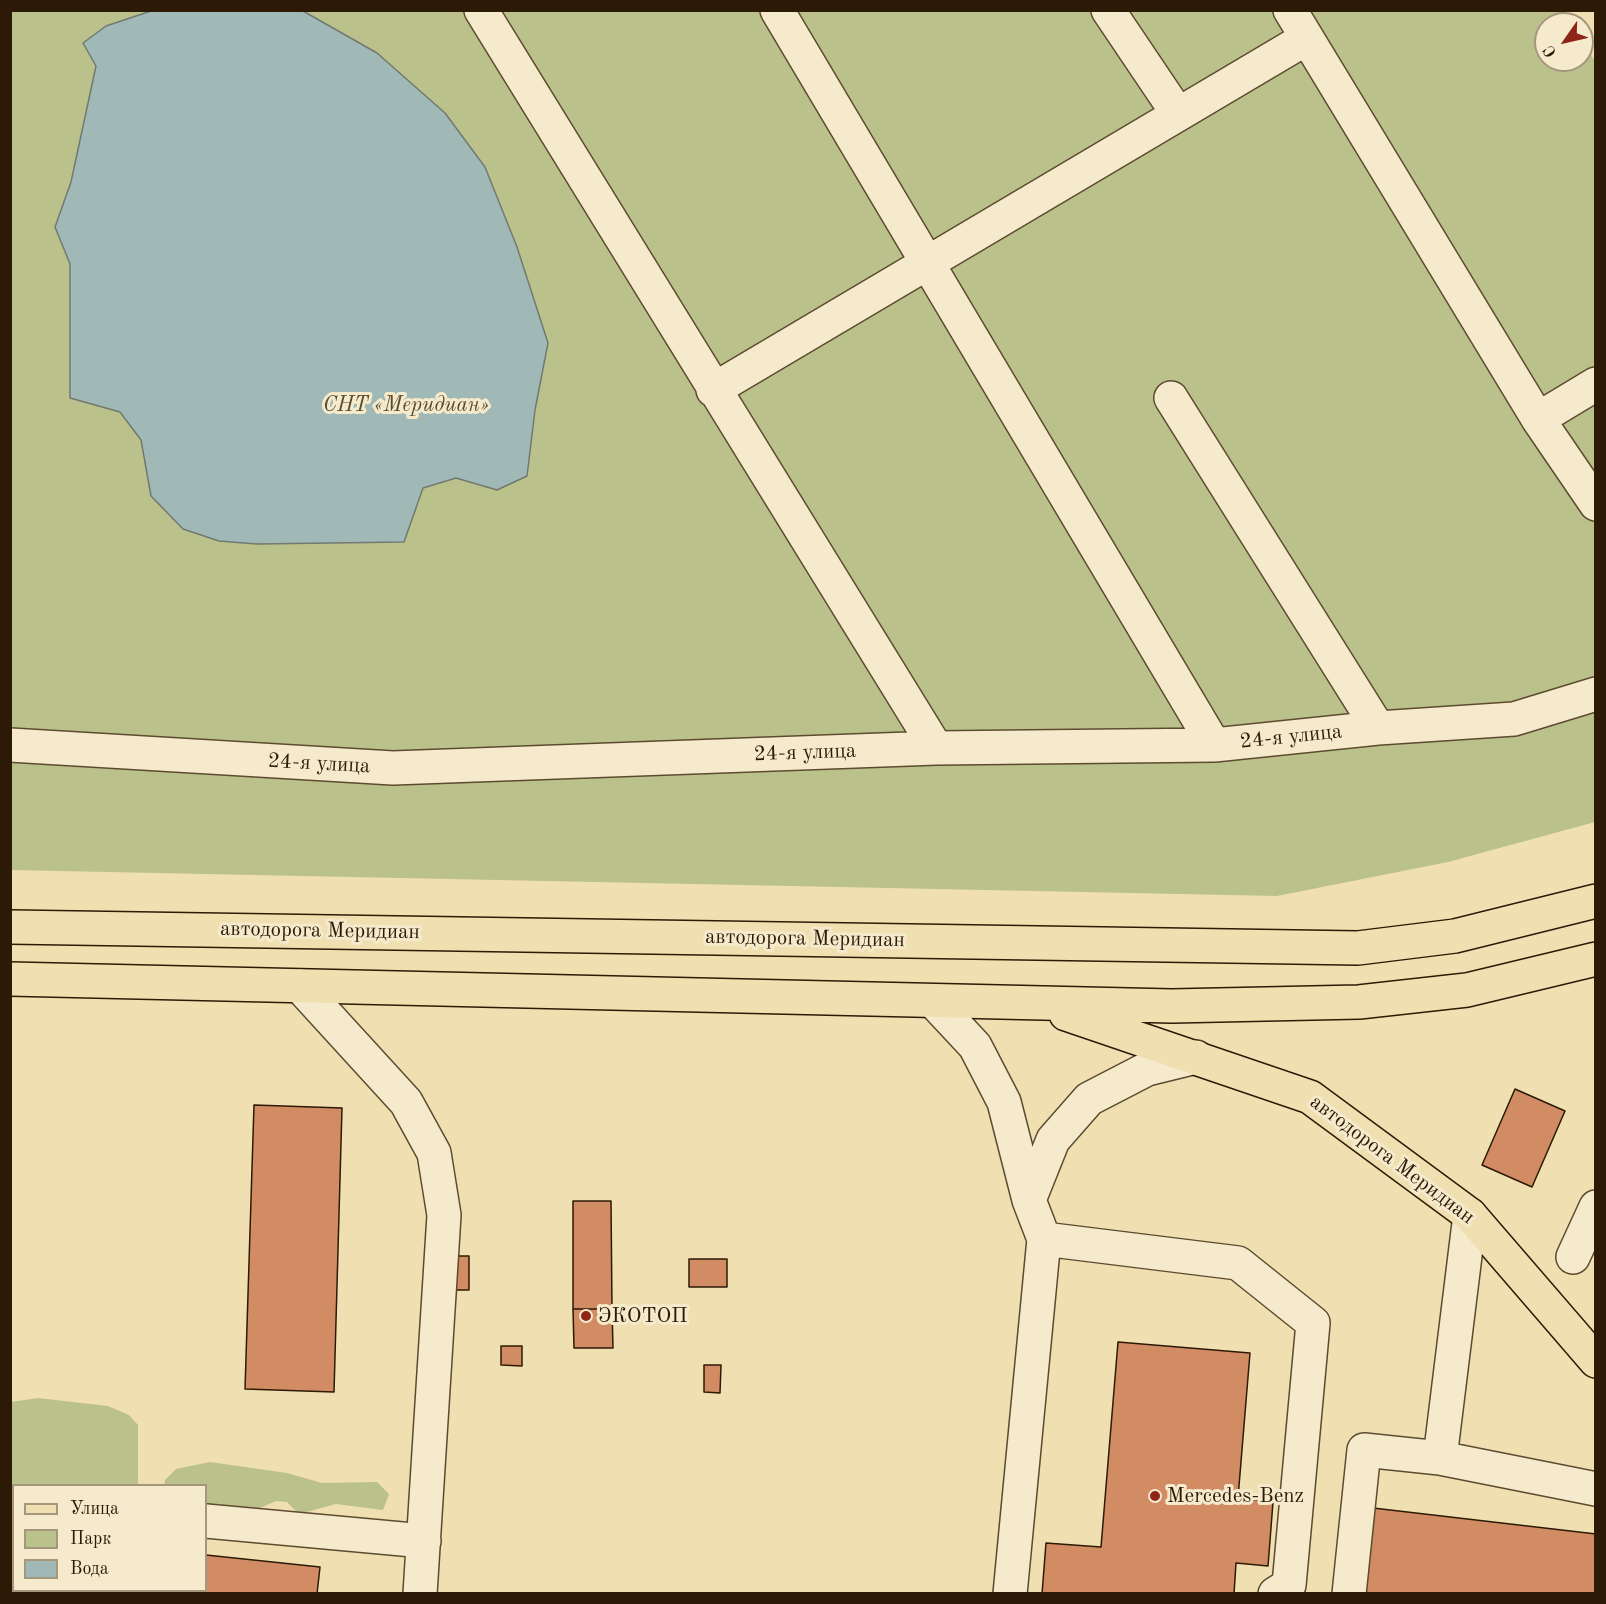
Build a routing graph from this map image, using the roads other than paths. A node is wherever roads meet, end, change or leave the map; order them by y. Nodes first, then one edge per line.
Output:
1 (481, 10) edge
2 (777, 10) edge
3 (1108, 10) edge
4 (1298, 24) edge
5 (1178, 114) junction
6 (927, 263) junction
7 (1596, 384) edge
8 (713, 390) junction
9 (1171, 398) dead end
10 (1538, 419) junction
11 (1596, 504) edge
12 (1596, 694) edge
13 (1378, 728) junction
14 (10, 745) edge
15 (1214, 745) junction
16 (936, 748) junction
17 (1596, 901) edge
18 (10, 927) edge
19 (1596, 958) edge
20 (10, 979) edge
21 (300, 986) junction
22 (933, 1001) junction
23 (1033, 1003) junction
24 (1196, 1057) junction
25 (1029, 1200) junction
26 (1596, 1207) edge
27 (1470, 1215) junction
28 (1044, 1239) junction
29 (1573, 1257) dead end
30 (1596, 1361) edge
31 (1440, 1458) junction
32 (1596, 1490) edge
33 (207, 1521) edge
34 (424, 1541) junction
35 (420, 1593) edge
36 (1010, 1593) edge
37 (1275, 1593) edge
38 (1349, 1593) edge

1 - 8 lane
2 - 6 lane
3 - 5 lane
4 - 5 lane
4 - 10 lane
5 - 6 lane
6 - 8 lane
6 - 15 lane
7 - 10 lane
8 - 16 lane
9 - 13 lane
10 - 11 lane
12 - 13 lane, 24-я улица
13 - 15 lane, 24-я улица
14 - 16 lane, 24-я улица
15 - 16 lane, 24-я улица
17 - 18 main road, автодорога Меридиан
19 - 23 main road, автодорога Меридиан
20 - 21 main road, автодорога Меридиан
21 - 22 main road, автодорога Меридиан
21 - 34 lane
22 - 23 main road, автодорога Меридиан
22 - 25 lane
23 - 24 main road, автодорога Меридиан
24 - 25 lane
24 - 27 main road, автодорога Меридиан
25 - 28 lane
26 - 29 lane
27 - 30 main road, автодорога Меридиан
27 - 31 lane
28 - 36 lane
28 - 37 lane
31 - 32 lane
31 - 38 lane
33 - 34 lane
34 - 35 lane

